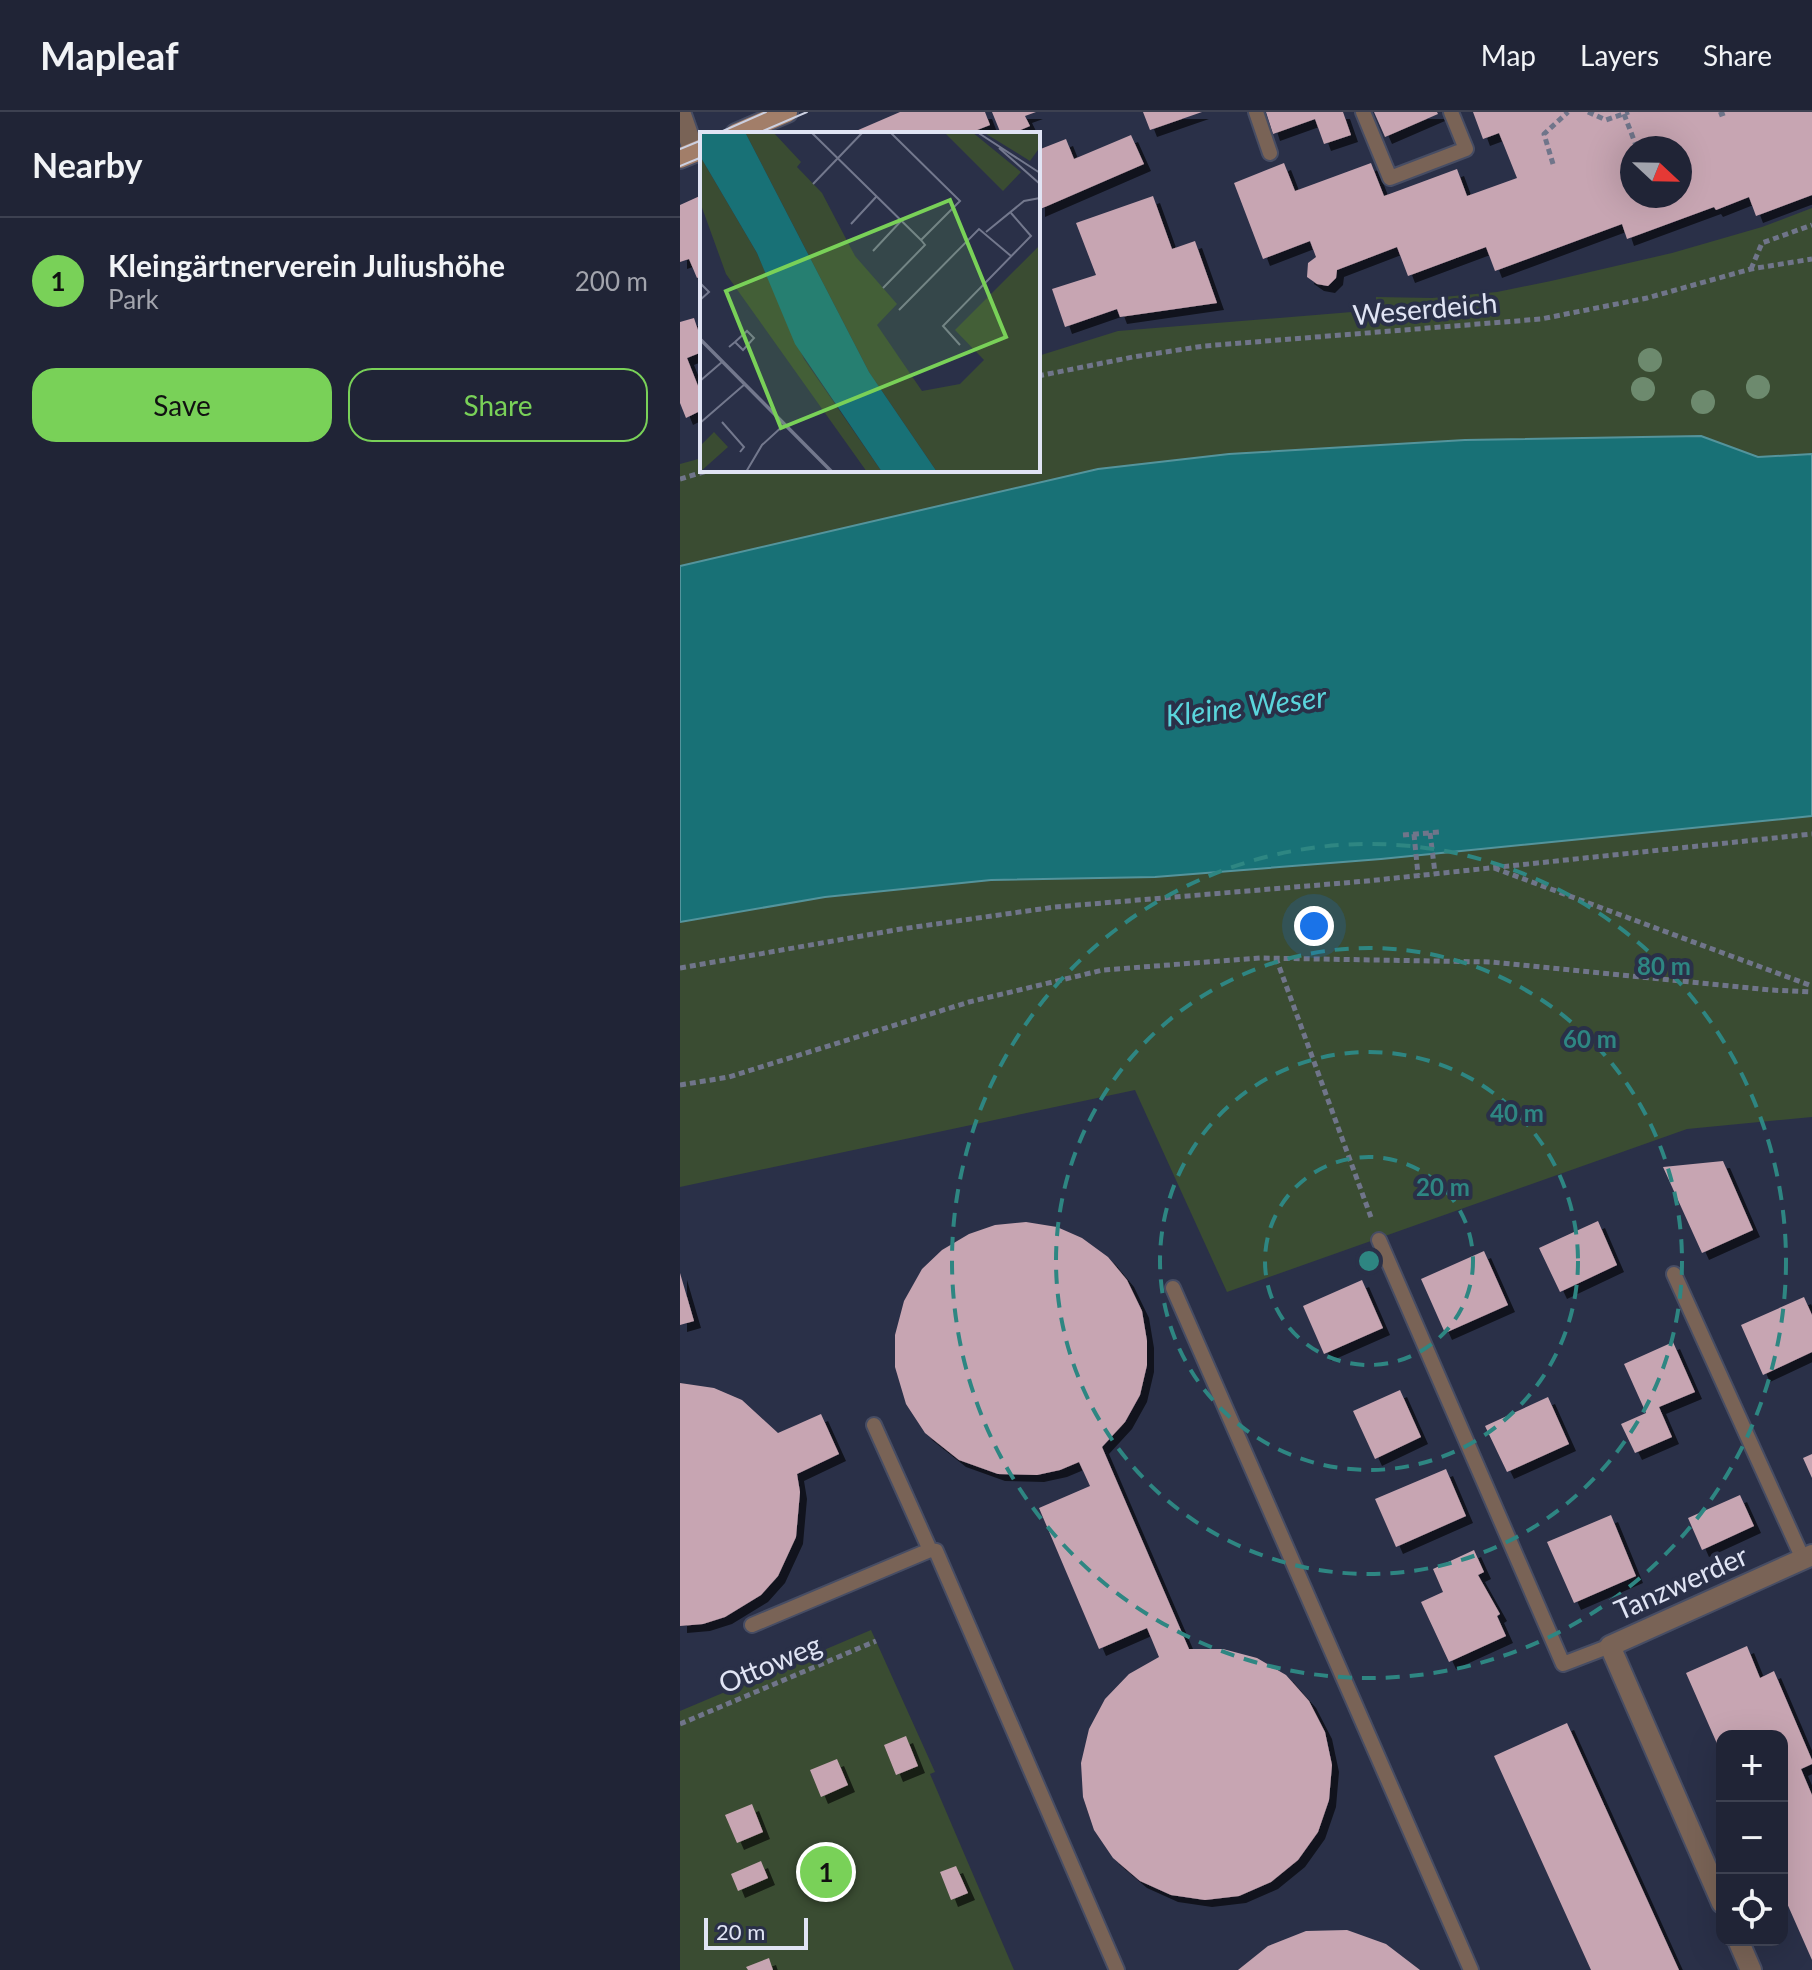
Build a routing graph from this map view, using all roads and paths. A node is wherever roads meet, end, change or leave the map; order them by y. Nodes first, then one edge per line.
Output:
1 (680, 112) edge
2 (787, 112) edge
3 (1256, 112) edge
4 (1363, 112) edge
5 (1451, 112) edge
6 (1568, 112) edge
7 (1588, 112) edge
8 (1727, 112) edge
9 (1626, 113) edge
10 (1719, 115) dead end
11 (741, 132) edge
12 (1633, 136) edge
13 (692, 153) edge
14 (1270, 153) dead end
15 (1553, 164) dead end
16 (1812, 225) edge
17 (1812, 259) edge
18 (1751, 269) junction
19 (1040, 376) edge
20 (703, 472) edge
21 (680, 479) edge
22 (1440, 832) dead end
23 (1430, 833) junction
24 (1414, 834) junction
25 (1812, 834) edge
26 (1403, 835) dead end
27 (1492, 867) junction
28 (1435, 873) junction
29 (1418, 875) junction
30 (1276, 958) junction
31 (680, 968) edge
32 (1812, 989) edge
33 (680, 1085) edge
34 (1379, 1240) joint
35 (1674, 1274) dead end
36 (1173, 1288) dead end
37 (874, 1425) dead end
38 (930, 1550) junction
39 (1808, 1557) edge
40 (752, 1625) dead end
41 (876, 1641) dead end
42 (1610, 1646) junction
43 (680, 1724) edge
44 (1716, 1889) edge
45 (1741, 1946) edge
46 (1117, 1970) edge
47 (1471, 1970) edge
48 (1751, 1970) edge

1 - 13 street
2 - 11 street
3 - 14 lane
4 - 5 lane
6 - 15 path
7 - 9 path
8 - 10 path
9 - 12 path
16 - 18 path
17 - 18 path, Weserdeich
18 - 19 path, Weserdeich
20 - 21 path
22 - 23 path
23 - 24 path
23 - 28 path
24 - 26 path
24 - 29 path
25 - 27 path
27 - 28 path
27 - 32 path
28 - 29 path
29 - 31 path
30 - 32 path
30 - 33 path
30 - 34 path
34 - 42 lane
35 - 39 lane
36 - 47 lane
37 - 38 lane
38 - 40 lane
38 - 46 lane
39 - 42 street, Tanzwerder
41 - 43 path, Ottoweg
42 - 44 street, Tanzwerder
45 - 48 street

